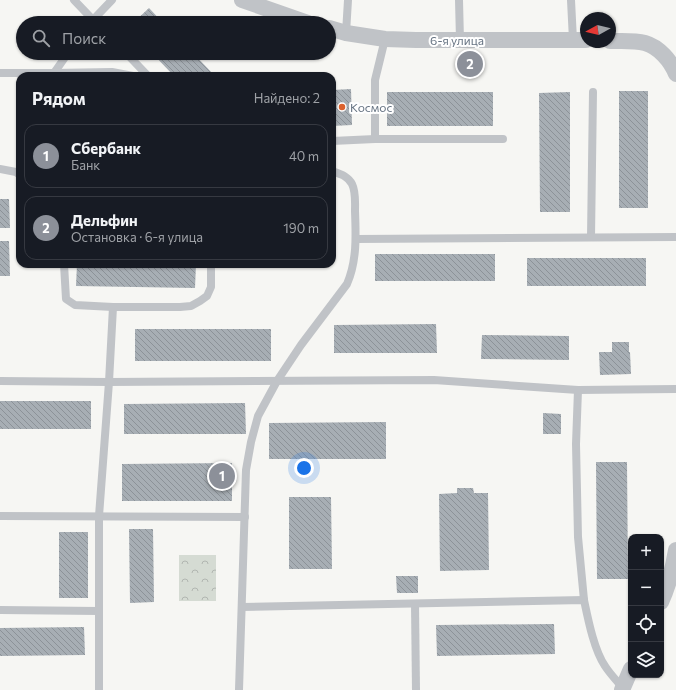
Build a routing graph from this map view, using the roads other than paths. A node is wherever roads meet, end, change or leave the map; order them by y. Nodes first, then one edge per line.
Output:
1 (74, 0) edge
2 (112, 0) edge
3 (242, 0) edge
4 (348, 0) edge
5 (459, 0) edge
6 (571, 0) edge
7 (88, 16) edge
8 (98, 16) edge
9 (288, 16) edge
10 (336, 30) edge
11 (346, 33) junction
12 (385, 39) junction
13 (460, 40) junction
14 (579, 40) edge
15 (616, 41) edge
16 (670, 52) edge
17 (63, 60) edge
18 (133, 60) edge
19 (55, 72) edge
20 (144, 72) edge
21 (0, 73) edge
22 (16, 73) edge
23 (676, 74) edge
24 (593, 92) dead end
25 (375, 139) junction
26 (503, 139) dead end
27 (336, 141) edge
28 (0, 170) edge
29 (16, 172) edge
30 (336, 172) edge
31 (592, 237) junction
32 (676, 237) edge
33 (356, 239) junction
34 (64, 268) edge
35 (211, 268) edge
36 (113, 307) junction
37 (0, 381) edge
38 (278, 381) junction
39 (109, 382) junction
40 (676, 389) edge
41 (578, 390) junction
42 (0, 516) edge
43 (98, 516) junction
44 (245, 517) junction
45 (676, 550) edge
46 (664, 595) edge
47 (584, 600) junction
48 (415, 604) junction
49 (242, 607) junction
50 (0, 610) edge
51 (99, 611) junction
52 (628, 676) edge
53 (623, 689) edge
54 (99, 690) edge
55 (240, 690) edge
56 (416, 690) edge

1 - 7 lane
2 - 8 lane
3 - 9 street
4 - 11 lane
5 - 13 lane
6 - 14 lane
10 - 11 street, 6-я улица
11 - 12 street, 6-я улица
12 - 13 street, 6-я улица
12 - 25 lane
13 - 14 street, 6-я улица
15 - 16 street
16 - 23 street
17 - 19 lane
18 - 20 lane
21 - 22 lane
24 - 31 lane
25 - 26 lane
25 - 27 lane
28 - 29 lane
30 - 33 lane
31 - 32 lane
31 - 33 lane
33 - 38 lane
34 - 36 lane
35 - 36 lane
36 - 39 lane
37 - 39 lane
38 - 39 lane
38 - 41 lane
38 - 44 lane
39 - 43 lane
40 - 41 lane
41 - 47 lane
42 - 43 lane
43 - 44 lane
43 - 51 lane
44 - 49 lane
45 - 46 street
47 - 48 lane
47 - 53 lane
48 - 49 lane
48 - 56 lane
49 - 55 lane
50 - 51 lane
51 - 54 lane
52 - 53 street

